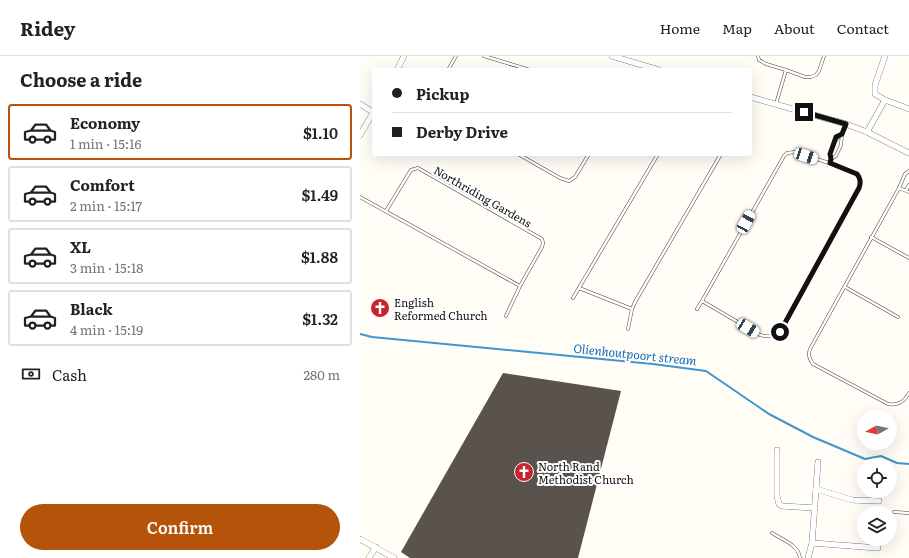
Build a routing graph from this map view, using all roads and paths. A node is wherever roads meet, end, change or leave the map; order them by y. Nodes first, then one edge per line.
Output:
1 (404, 56) edge
2 (456, 56) edge
3 (484, 56) edge
4 (612, 56) edge
5 (758, 56) edge
6 (824, 56) edge
7 (885, 56) edge
8 (398, 68) edge
9 (449, 68) edge
10 (523, 68) edge
11 (652, 68) edge
12 (786, 70) junction
13 (752, 98) edge
14 (885, 100) junction
15 (360, 104) edge
16 (776, 104) junction
17 (909, 109) edge
18 (372, 110) edge
19 (372, 115) edge
20 (846, 124) junction
21 (867, 132) junction
22 (842, 134) junction
23 (360, 136) edge
24 (909, 153) edge
25 (522, 156) edge
26 (588, 156) edge
27 (657, 156) edge
28 (720, 156) edge
29 (831, 159) junction
30 (830, 163) junction
31 (909, 171) edge
32 (909, 185) edge
33 (899, 188) junction
34 (907, 191) edge
35 (360, 197) edge
36 (386, 211) junction
37 (871, 237) junction
38 (909, 258) edge
39 (520, 286) junction
40 (845, 287) junction
41 (579, 288) junction
42 (573, 298) dead end
43 (702, 300) junction
44 (632, 309) junction
45 (697, 309) dead end
46 (506, 316) dead end
47 (898, 317) dead end
48 (628, 329) dead end
49 (909, 393) edge
50 (777, 450) dead end
51 (818, 462) dead end
52 (816, 490) junction
53 (879, 501) dead end
54 (815, 508) junction
55 (897, 512) edge
56 (909, 513) edge
57 (772, 533) dead end
58 (360, 539) edge
59 (812, 543) junction
60 (376, 547) junction
61 (878, 548) dead end
62 (369, 558) edge
63 (392, 558) edge
64 (800, 558) edge
65 (808, 558) edge

1 - 8 street
2 - 9 lane
3 - 10 lane
4 - 11 street
5 - 12 lane
6 - 12 lane
7 - 14 street
12 - 16 lane
13 - 16 street
14 - 17 street
14 - 21 street
15 - 18 street
16 - 20 street
19 - 23 street
20 - 21 street
20 - 22 lane
21 - 24 street
22 - 29 lane
22 - 29 lane
25 - 26 lane
27 - 41 lane
28 - 44 lane
29 - 30 lane
30 - 43 lane
30 - 43 lane
31 - 33 lane
32 - 34 lane
33 - 34 lane
33 - 37 lane
35 - 36 lane
36 - 39 lane
36 - 39 lane, Northriding Gardens
37 - 38 lane
37 - 40 lane
39 - 46 lane, Northriding Gardens
40 - 47 lane
40 - 49 lane
41 - 42 lane
41 - 44 lane
43 - 45 lane
44 - 48 lane
50 - 54 street
51 - 52 street
52 - 53 street
52 - 54 street
54 - 59 street
55 - 56 lane
57 - 64 lane
58 - 60 street
59 - 61 street
59 - 65 street
60 - 62 street
60 - 63 street

